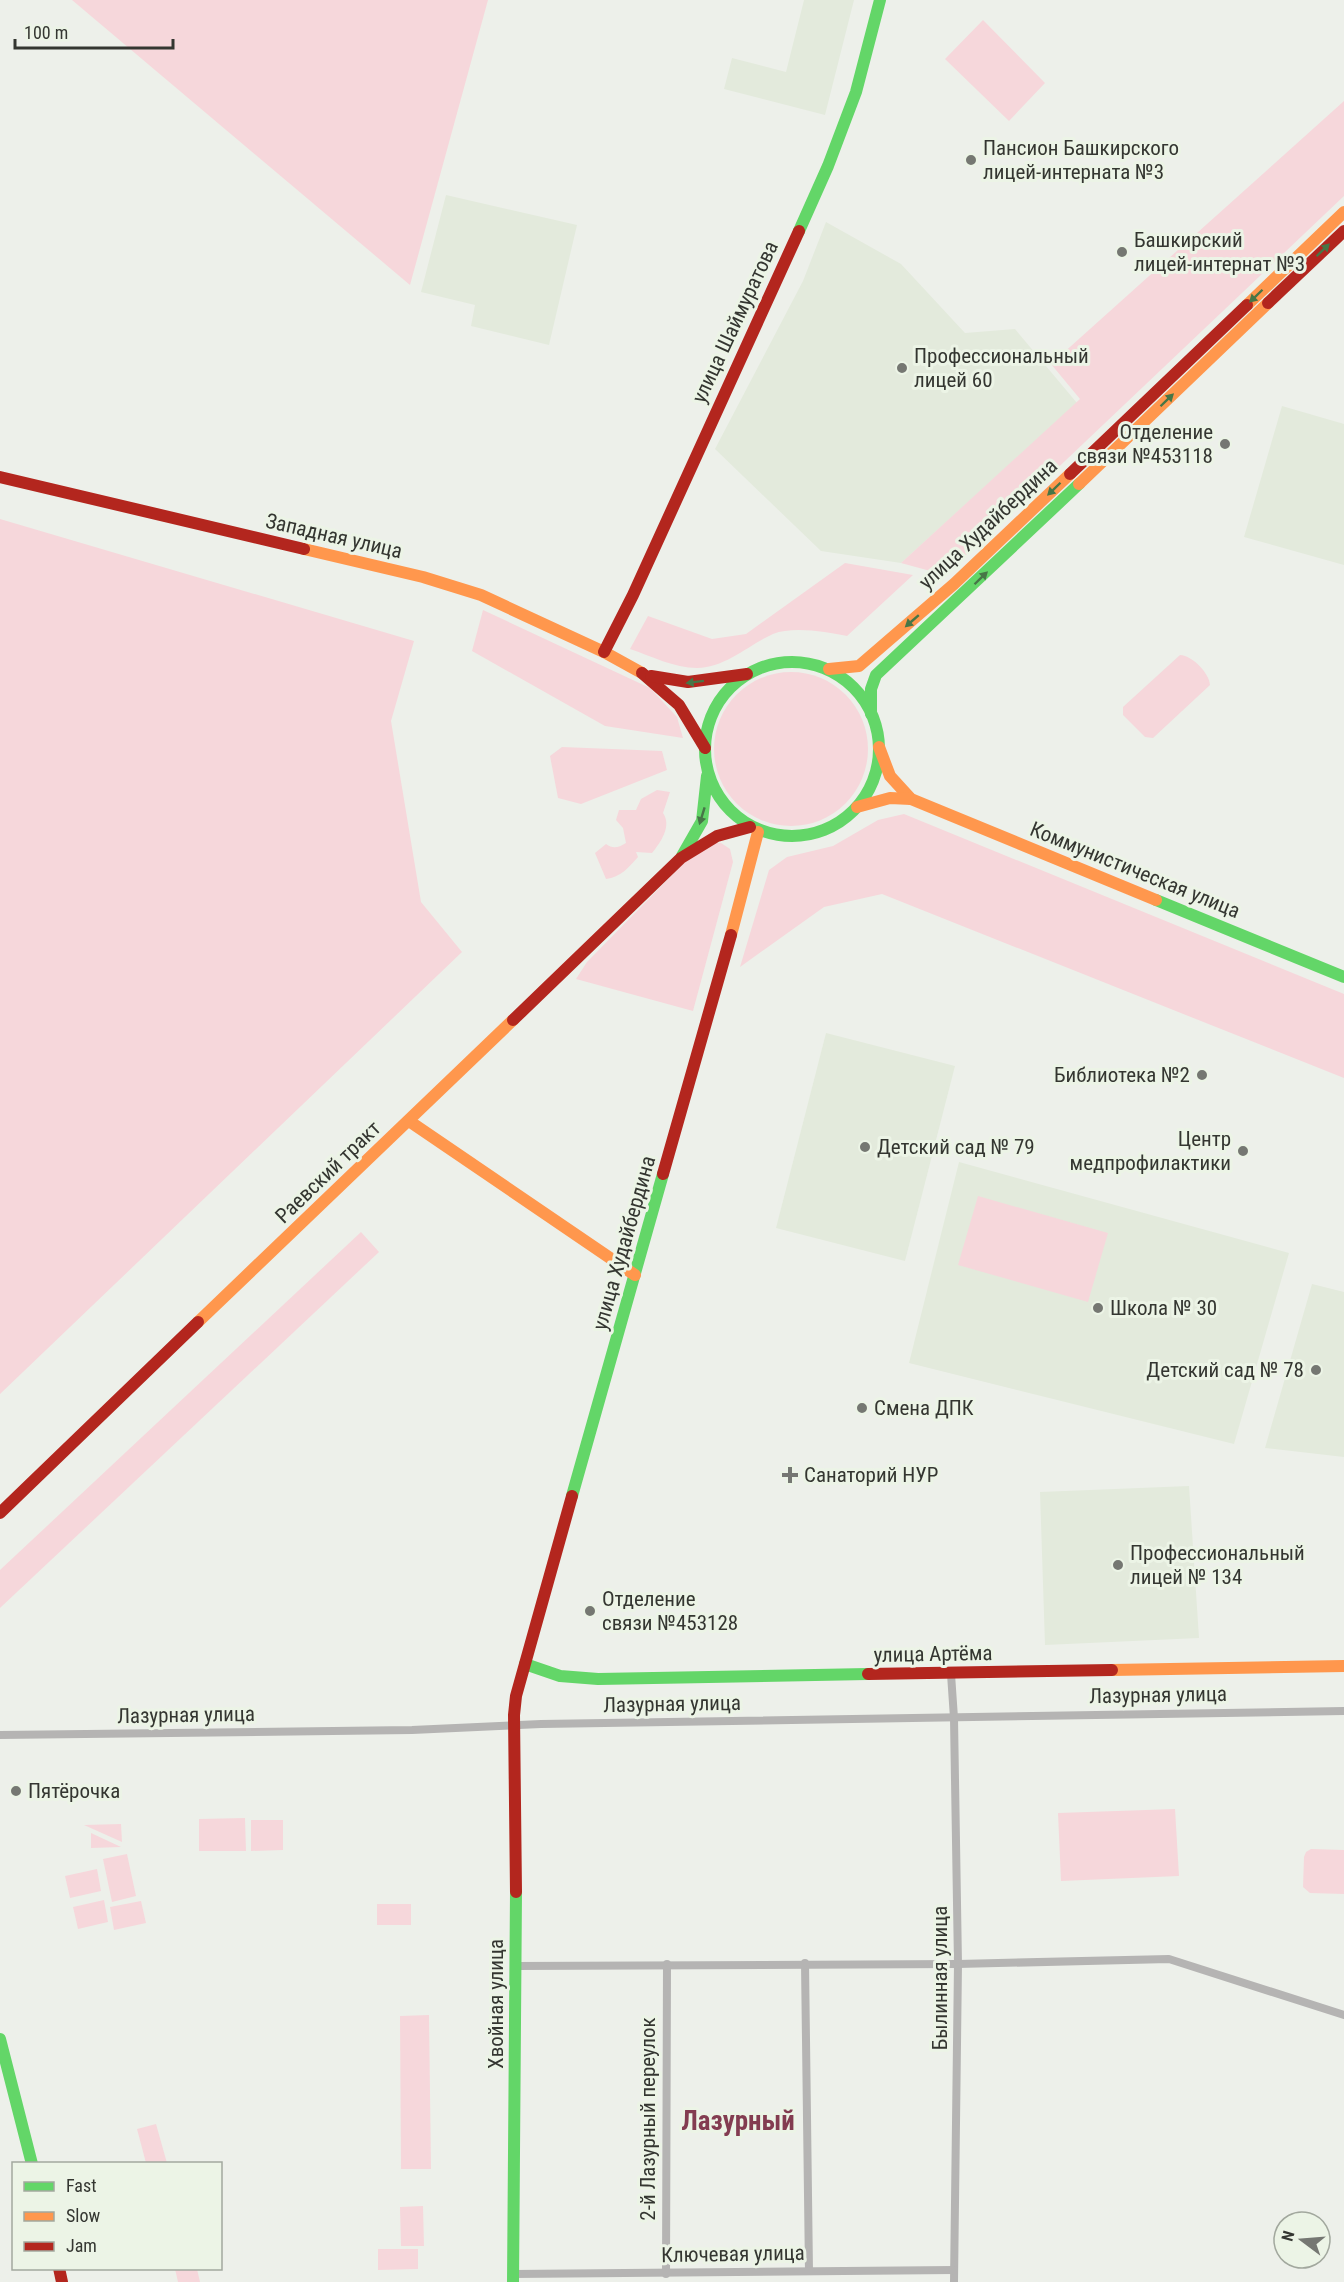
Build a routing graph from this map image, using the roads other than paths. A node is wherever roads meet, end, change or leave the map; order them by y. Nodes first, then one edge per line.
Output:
1 (879, 0) edge
2 (1344, 212) edge
3 (1344, 231) edge
4 (0, 477) edge
5 (603, 652) junction
6 (829, 669) junction
7 (644, 674) junction
8 (747, 674) junction
9 (871, 714) junction
10 (879, 747) junction
11 (705, 748) junction
12 (707, 770) junction
13 (911, 799) junction
14 (857, 807) junction
15 (754, 830) junction
16 (681, 858) junction
17 (1344, 976) edge
18 (409, 1121) junction
19 (635, 1275) junction
20 (0, 1513) edge
21 (525, 1664) junction
22 (1344, 1666) edge
23 (951, 1674) junction
24 (1344, 1711) edge
25 (954, 1718) junction
26 (514, 1726) junction
27 (0, 1735) edge
28 (805, 1963) junction
29 (667, 1964) junction
30 (958, 1964) junction
31 (515, 1966) junction
32 (1344, 2015) edge
33 (0, 2039) edge
34 (32, 2162) edge
35 (954, 2270) junction
36 (809, 2271) junction
37 (666, 2274) junction
38 (513, 2278) edge
39 (954, 2282) edge

1 - 5 main road, улица Шаймуратова
2 -> 6 main road, улица Худайбердина
9 -> 3 main road, улица Худайбердина
4 - 5 main road, Западная улица
5 - 7 main road, Западная улица
6 - 8 main road
6 - 9 main road
8 -> 7 main road, Западная улица
7 - 11 main road, Западная улица
8 - 11 main road
9 - 10 main road
10 - 13 main road, Коммунистическая улица
10 - 14 main road
11 - 12 main road
12 - 15 main road
12 -> 16 main road, Раевский тракт
13 - 14 main road, Коммунистическая улица
13 - 17 main road, Коммунистическая улица
14 - 15 main road
15 - 16 main road, Раевский тракт
15 - 19 main road, улица Худайбердина
16 - 18 main road, Раевский тракт
18 - 19 main road
18 - 20 main road, Раевский тракт
19 - 21 main road, улица Худайбердина
21 - 23 main road, улица Артёма
21 - 26 main road, улица Худайбердина
22 - 23 main road, улица Артёма
23 - 25 street, Былинная улица
24 - 25 street, Лазурная улица
25 - 26 street, Лазурная улица
25 - 30 street, Былинная улица
26 - 27 street, Лазурная улица
26 - 31 main road, Хвойная улица
28 - 29 street
28 - 30 street
28 - 36 street
29 - 31 street
29 - 37 street, 2-й Лазурный переулок
30 - 32 street
30 - 35 street, Былинная улица
31 - 38 main road, Хвойная улица
33 - 34 main road
35 - 36 street, Ключевая улица
35 - 39 street, Былинная улица
36 - 37 street, Ключевая улица
37 - 38 street, Ключевая улица

